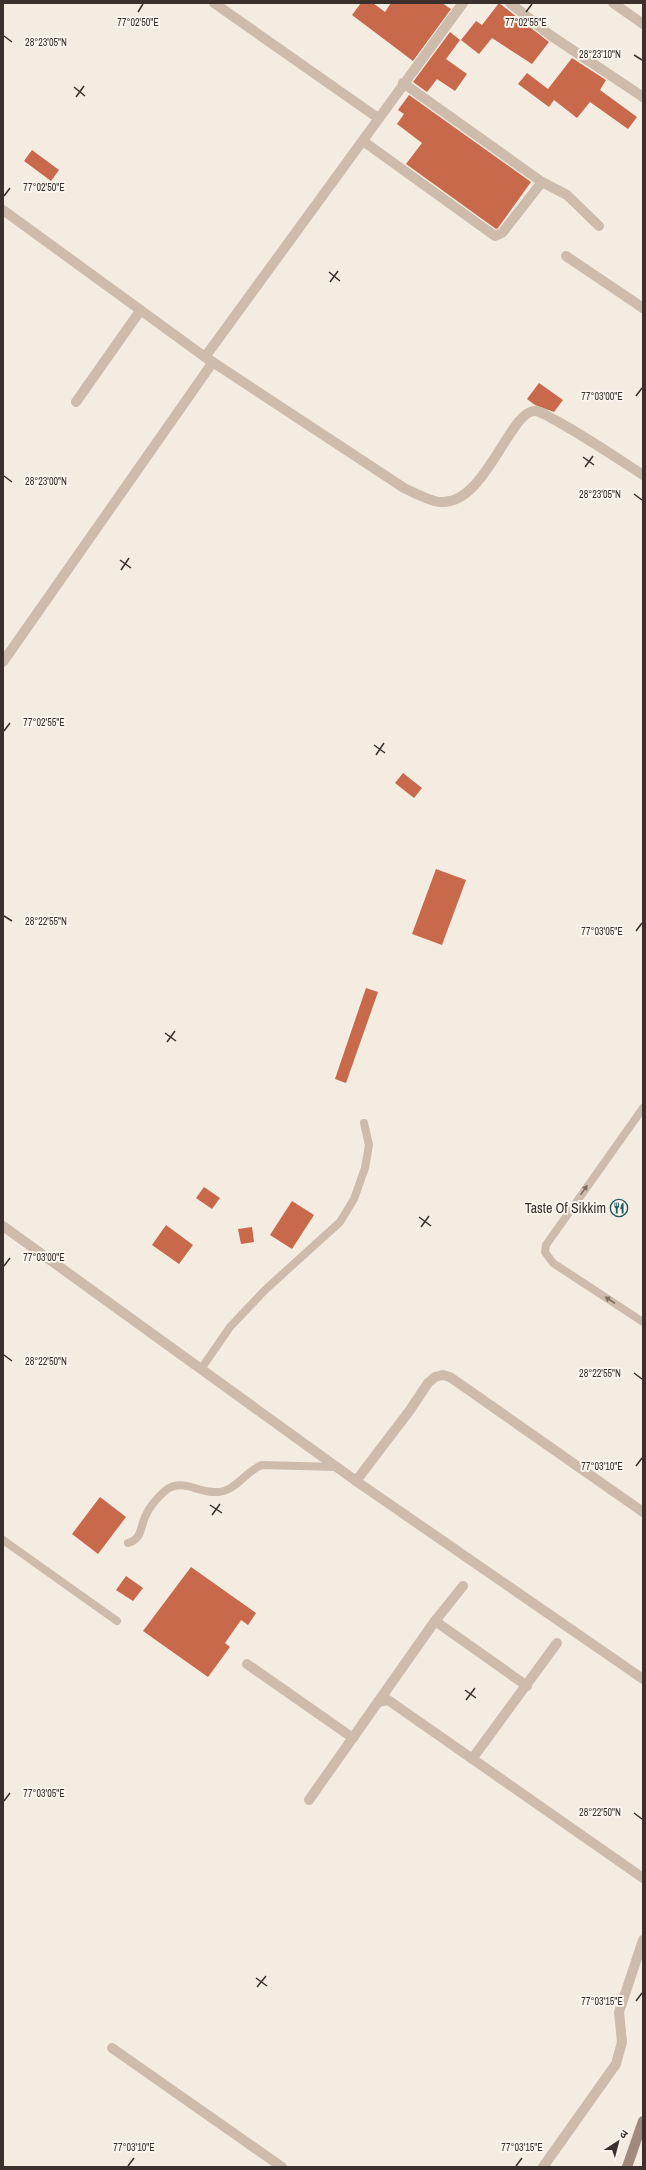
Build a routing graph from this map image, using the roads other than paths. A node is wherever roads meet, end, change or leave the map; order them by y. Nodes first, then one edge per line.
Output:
1 (214, 3) edge
2 (463, 3) edge
3 (510, 3) edge
4 (613, 3) edge
5 (643, 24) edge
6 (403, 83) junction
7 (643, 97) edge
8 (378, 118) junction
9 (363, 141) junction
10 (542, 182) junction
11 (3, 210) edge
12 (600, 226) dead end
13 (566, 256) dead end
14 (643, 308) edge
15 (140, 311) junction
16 (209, 359) junction
17 (76, 402) dead end
18 (643, 475) edge
19 (3, 662) edge
20 (643, 1108) edge
21 (364, 1123) dead end
22 (3, 1226) edge
23 (643, 1322) edge
24 (201, 1369) junction
25 (338, 1467) junction
26 (356, 1480) junction
27 (643, 1512) edge
28 (3, 1540) edge
29 (128, 1542) dead end
30 (464, 1586) dead end
31 (117, 1621) dead end
32 (435, 1621) junction
33 (557, 1643) dead end
34 (247, 1664) dead end
35 (643, 1679) edge
36 (527, 1686) junction
37 (378, 1702) junction
38 (353, 1738) junction
39 (472, 1759) junction
40 (309, 1800) dead end
41 (643, 1878) edge
42 (643, 1940) edge
43 (112, 2048) dead end
44 (643, 2121) edge
45 (282, 2167) edge
46 (544, 2167) edge
47 (627, 2167) edge

1 - 8 street
2 - 6 street
3 - 7 street
4 - 5 street
6 - 8 street
6 - 10 street
8 - 9 street
9 - 10 street
9 - 16 street
10 - 12 street
11 - 15 street
13 - 14 street
15 - 16 street
15 - 17 street
16 - 18 street
16 - 19 street
23 -> 20 lane
21 - 24 lane
22 - 24 street
24 - 25 street
25 - 26 street
25 - 29 lane
26 - 27 street
26 - 35 street
28 - 31 lane
30 - 32 street
32 - 36 street
32 - 37 street
33 - 36 street
34 - 38 street
36 - 39 street
37 - 38 street
37 - 39 street
38 - 40 street
39 - 41 street
42 - 46 street
43 - 45 street
44 - 47 main road

